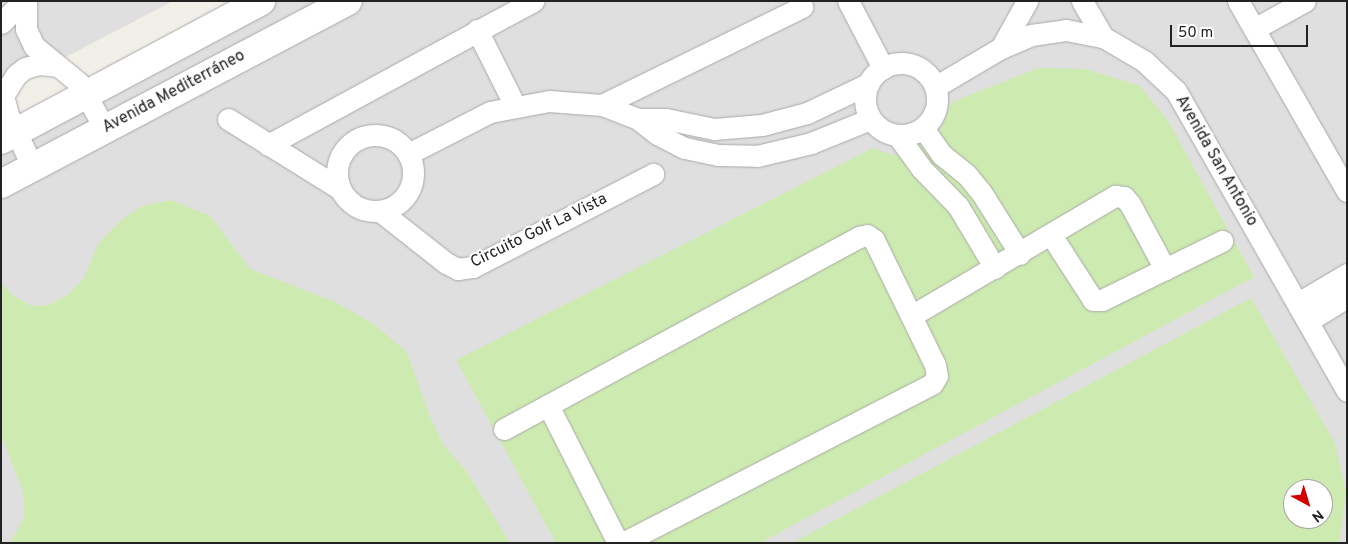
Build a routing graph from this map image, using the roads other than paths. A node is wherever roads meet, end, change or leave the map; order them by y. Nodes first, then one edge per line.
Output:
1 (25, 1) edge
2 (261, 1) edge
3 (348, 1) edge
4 (532, 1) edge
5 (848, 1) edge
6 (1027, 1) edge
7 (1082, 1) edge
8 (1238, 1) edge
9 (1305, 1) edge
10 (802, 7) dead end
11 (1, 23) edge
12 (1254, 29) junction
13 (477, 30) junction
14 (1103, 37) junction
15 (1001, 48) junction
16 (57, 66) junction
17 (883, 68) junction
18 (868, 84) junction
19 (935, 87) junction
20 (2, 92) edge
21 (87, 93) junction
22 (602, 105) junction
23 (515, 106) junction
24 (870, 118) junction
25 (228, 119) dead end
26 (638, 119) junction
27 (923, 128) junction
28 (105, 129) junction
29 (8, 136) edge
30 (898, 136) junction
31 (268, 144) junction
32 (408, 154) junction
33 (33, 168) junction
34 (653, 174) dead end
35 (967, 175) junction
36 (1, 184) edge
37 (340, 188) junction
38 (1347, 191) edge
39 (947, 193) junction
40 (380, 211) junction
41 (1051, 235) junction
42 (1222, 241) dead end
43 (1020, 254) junction
44 (995, 268) junction
45 (1166, 269) junction
46 (1347, 274) edge
47 (1347, 297) edge
48 (1303, 312) junction
49 (911, 316) junction
50 (1347, 391) edge
51 (548, 405) junction
52 (504, 429) dead end
53 (618, 543) edge
54 (622, 543) edge

1 - 11 street
1 - 16 street
2 - 21 street
3 - 28 street, Avenida Mediterráneo
4 - 13 street
5 - 17 street
6 - 15 street
7 - 14 street
8 - 12 street
9 - 12 street
10 - 22 street
12 - 38 street
13 - 23 street
13 - 31 street
14 - 15 street, Avenida San Antonio
14 - 48 street, Avenida San Antonio
15 - 19 street, Avenida San Antonio
16 - 20 street
16 - 21 street
17 - 18 street
17 - 19 street
18 - 24 street
18 - 26 street
19 - 27 street
20 - 29 street
21 - 28 street
21 - 29 street
22 - 23 street
22 - 26 street
23 - 32 street
24 - 26 street
24 - 30 street
25 - 31 street, Circuito Golf La Vista
27 - 30 street
27 - 35 street
28 - 33 street, Avenida Mediterráneo
29 - 33 street
30 - 39 street
31 - 37 street, Circuito Golf La Vista
32 - 37 street
32 - 40 street
33 - 36 street, Avenida Mediterráneo
34 - 40 street, Circuito Golf La Vista
35 - 39 street
35 - 43 street
37 - 40 street, Circuito Golf La Vista
39 - 44 street
41 - 43 street
41 - 45 street
41 - 45 street
42 - 45 street
43 - 44 street
44 - 49 street
46 - 48 street
47 - 48 street
48 - 50 street, Avenida San Antonio
49 - 51 street
49 - 54 street
51 - 52 street
51 - 53 street

